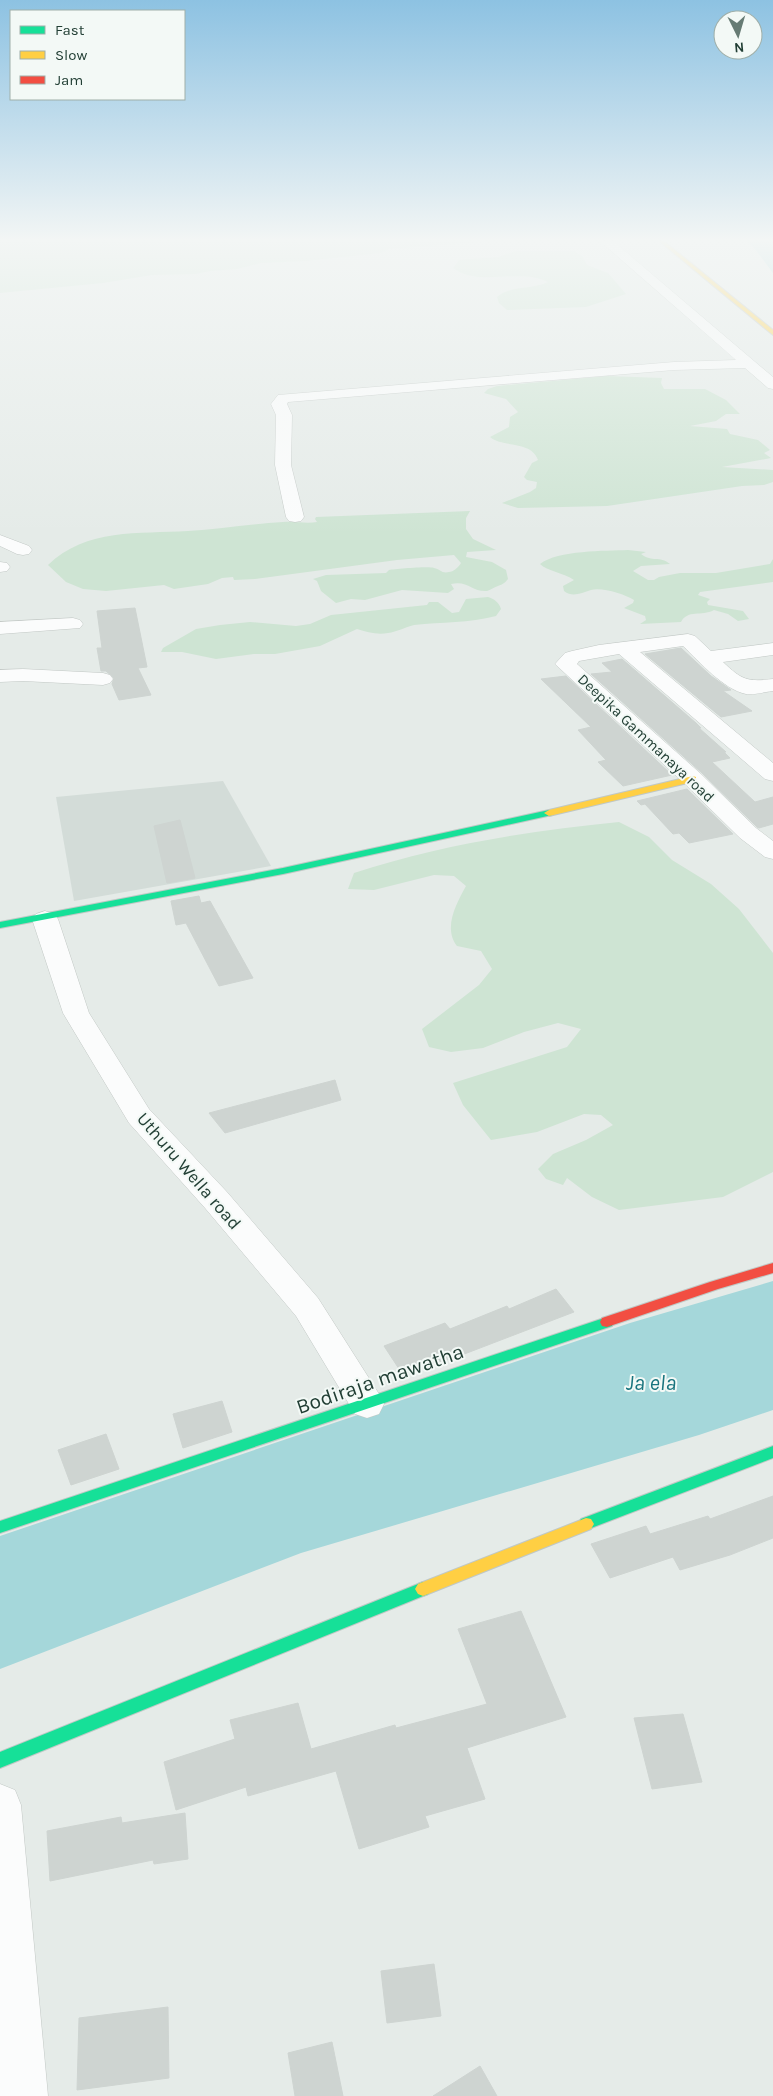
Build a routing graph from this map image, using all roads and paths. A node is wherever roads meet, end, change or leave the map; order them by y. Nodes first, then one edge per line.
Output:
1 (720, 339) edge
2 (749, 364) junction
3 (773, 385) edge
4 (295, 517) dead end
5 (0, 540) edge
6 (23, 550) dead end
7 (73, 624) dead end
8 (0, 628) edge
9 (623, 648) junction
10 (773, 650) edge
11 (706, 658) junction
12 (0, 676) edge
13 (103, 679) dead end
14 (773, 685) edge
15 (773, 774) edge
16 (692, 779) junction
17 (773, 852) edge
18 (45, 919) junction
19 (0, 925) edge
20 (773, 1268) edge
21 (367, 1404) junction
22 (773, 1452) edge
23 (0, 1527) edge
24 (0, 1760) edge
25 (0, 1805) edge
26 (24, 2096) edge

1 - 2 street
2 - 3 street
2 - 4 street
5 - 6 street
7 - 8 street
9 - 11 street, Deepika Gammanaya road
9 - 15 street
9 - 16 street, Deepika Gammanaya road
10 - 11 street
11 - 14 street, Deepika Gammanaya road
12 - 13 street
16 - 17 street, Deepika Gammanaya road
16 - 18 main road
18 - 19 main road
18 - 21 street, Uthuru Wella road
20 - 21 main road, Bodiraja mawatha
21 - 23 main road, Bodiraja mawatha
22 - 24 main road
25 - 26 street

